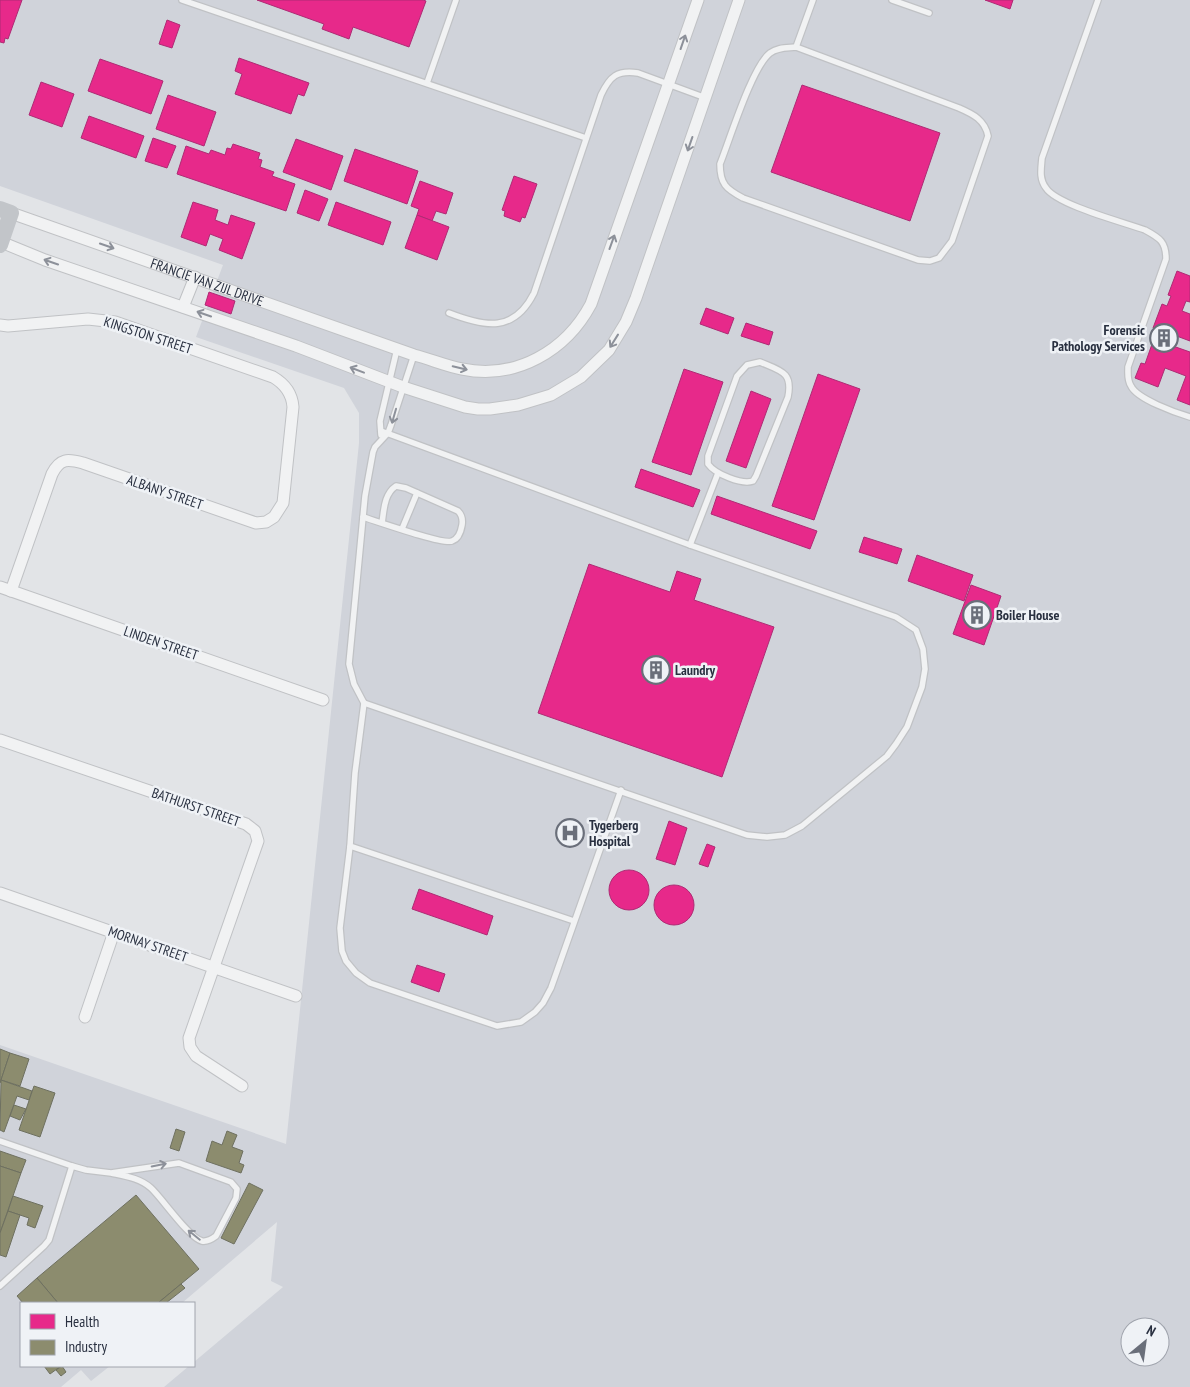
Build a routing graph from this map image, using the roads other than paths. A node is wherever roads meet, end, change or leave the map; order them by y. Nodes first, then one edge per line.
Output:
1 (182, 0) edge
2 (456, 0) edge
3 (698, 0) edge
4 (740, 0) edge
5 (813, 0) edge
6 (892, 0) edge
7 (1098, 0) edge
8 (929, 13) dead end
9 (796, 47) junction
10 (427, 83) junction
11 (669, 84) junction
12 (706, 98) junction
13 (586, 138) junction
14 (6, 211) edge
15 (0, 243) edge
16 (194, 277) junction
17 (184, 307) junction
18 (449, 313) dead end
19 (0, 325) edge
20 (397, 349) junction
21 (414, 354) junction
22 (389, 382) junction
23 (403, 387) junction
24 (287, 389) joint
25 (1190, 417) edge
26 (381, 431) junction
27 (388, 433) junction
28 (381, 442) junction
29 (718, 473) junction
30 (416, 493) junction
31 (363, 517) junction
32 (382, 523) junction
33 (402, 529) junction
34 (690, 544) junction
35 (0, 587) edge
36 (12, 591) junction
37 (323, 700) dead end
38 (364, 703) junction
39 (0, 740) edge
40 (621, 790) junction
41 (350, 846) junction
42 (0, 893) edge
43 (574, 922) junction
44 (114, 932) junction
45 (214, 967) junction
46 (296, 996) dead end
47 (85, 1017) dead end
48 (242, 1086) dead end
49 (0, 1141) edge
50 (72, 1166) junction
51 (111, 1173) junction
52 (0, 1286) edge

1 - 10 lane
2 - 10 lane
11 -> 3 street, FRANCIE VAN ZIJL DRIVE
4 - 12 street
5 - 9 lane
6 - 8 lane
7 - 25 lane
9 - 9 lane
10 - 13 lane
11 - 12 lane
11 - 13 lane
21 -> 11 street, FRANCIE VAN ZIJL DRIVE
12 -> 23 street
13 - 18 lane
14 - 15 street
14 -> 16 street, FRANCIE VAN ZIJL DRIVE
17 -> 15 street
16 - 17 street
16 - 20 street, FRANCIE VAN ZIJL DRIVE
22 -> 17 street
19 - 24 street, KINGSTON STREET
20 - 21 street, FRANCIE VAN ZIJL DRIVE
20 - 22 lane
21 - 23 lane
22 - 23 street
22 - 26 lane
23 -> 27 lane
24 - 36 street, ALBANY STREET
26 - 27 lane
26 - 28 lane
27 - 28 lane
27 - 34 lane
28 - 31 lane
29 - 29 lane
29 - 34 lane
30 - 32 lane
30 - 33 lane
30 - 33 lane
31 - 32 lane
31 - 38 lane
32 - 33 lane
34 - 40 lane
35 - 36 street, LINDEN STREET
36 - 37 street, LINDEN STREET
38 - 40 lane
38 - 41 lane
39 - 45 street, BATHURST STREET
40 - 43 lane
41 - 43 lane
41 - 43 lane
42 - 44 street, MORNAY STREET
44 - 45 street, MORNAY STREET
44 - 47 street
45 - 46 street, MORNAY STREET
45 - 48 street
49 - 50 lane
50 - 51 lane
50 - 52 lane
51 -> 51 lane

